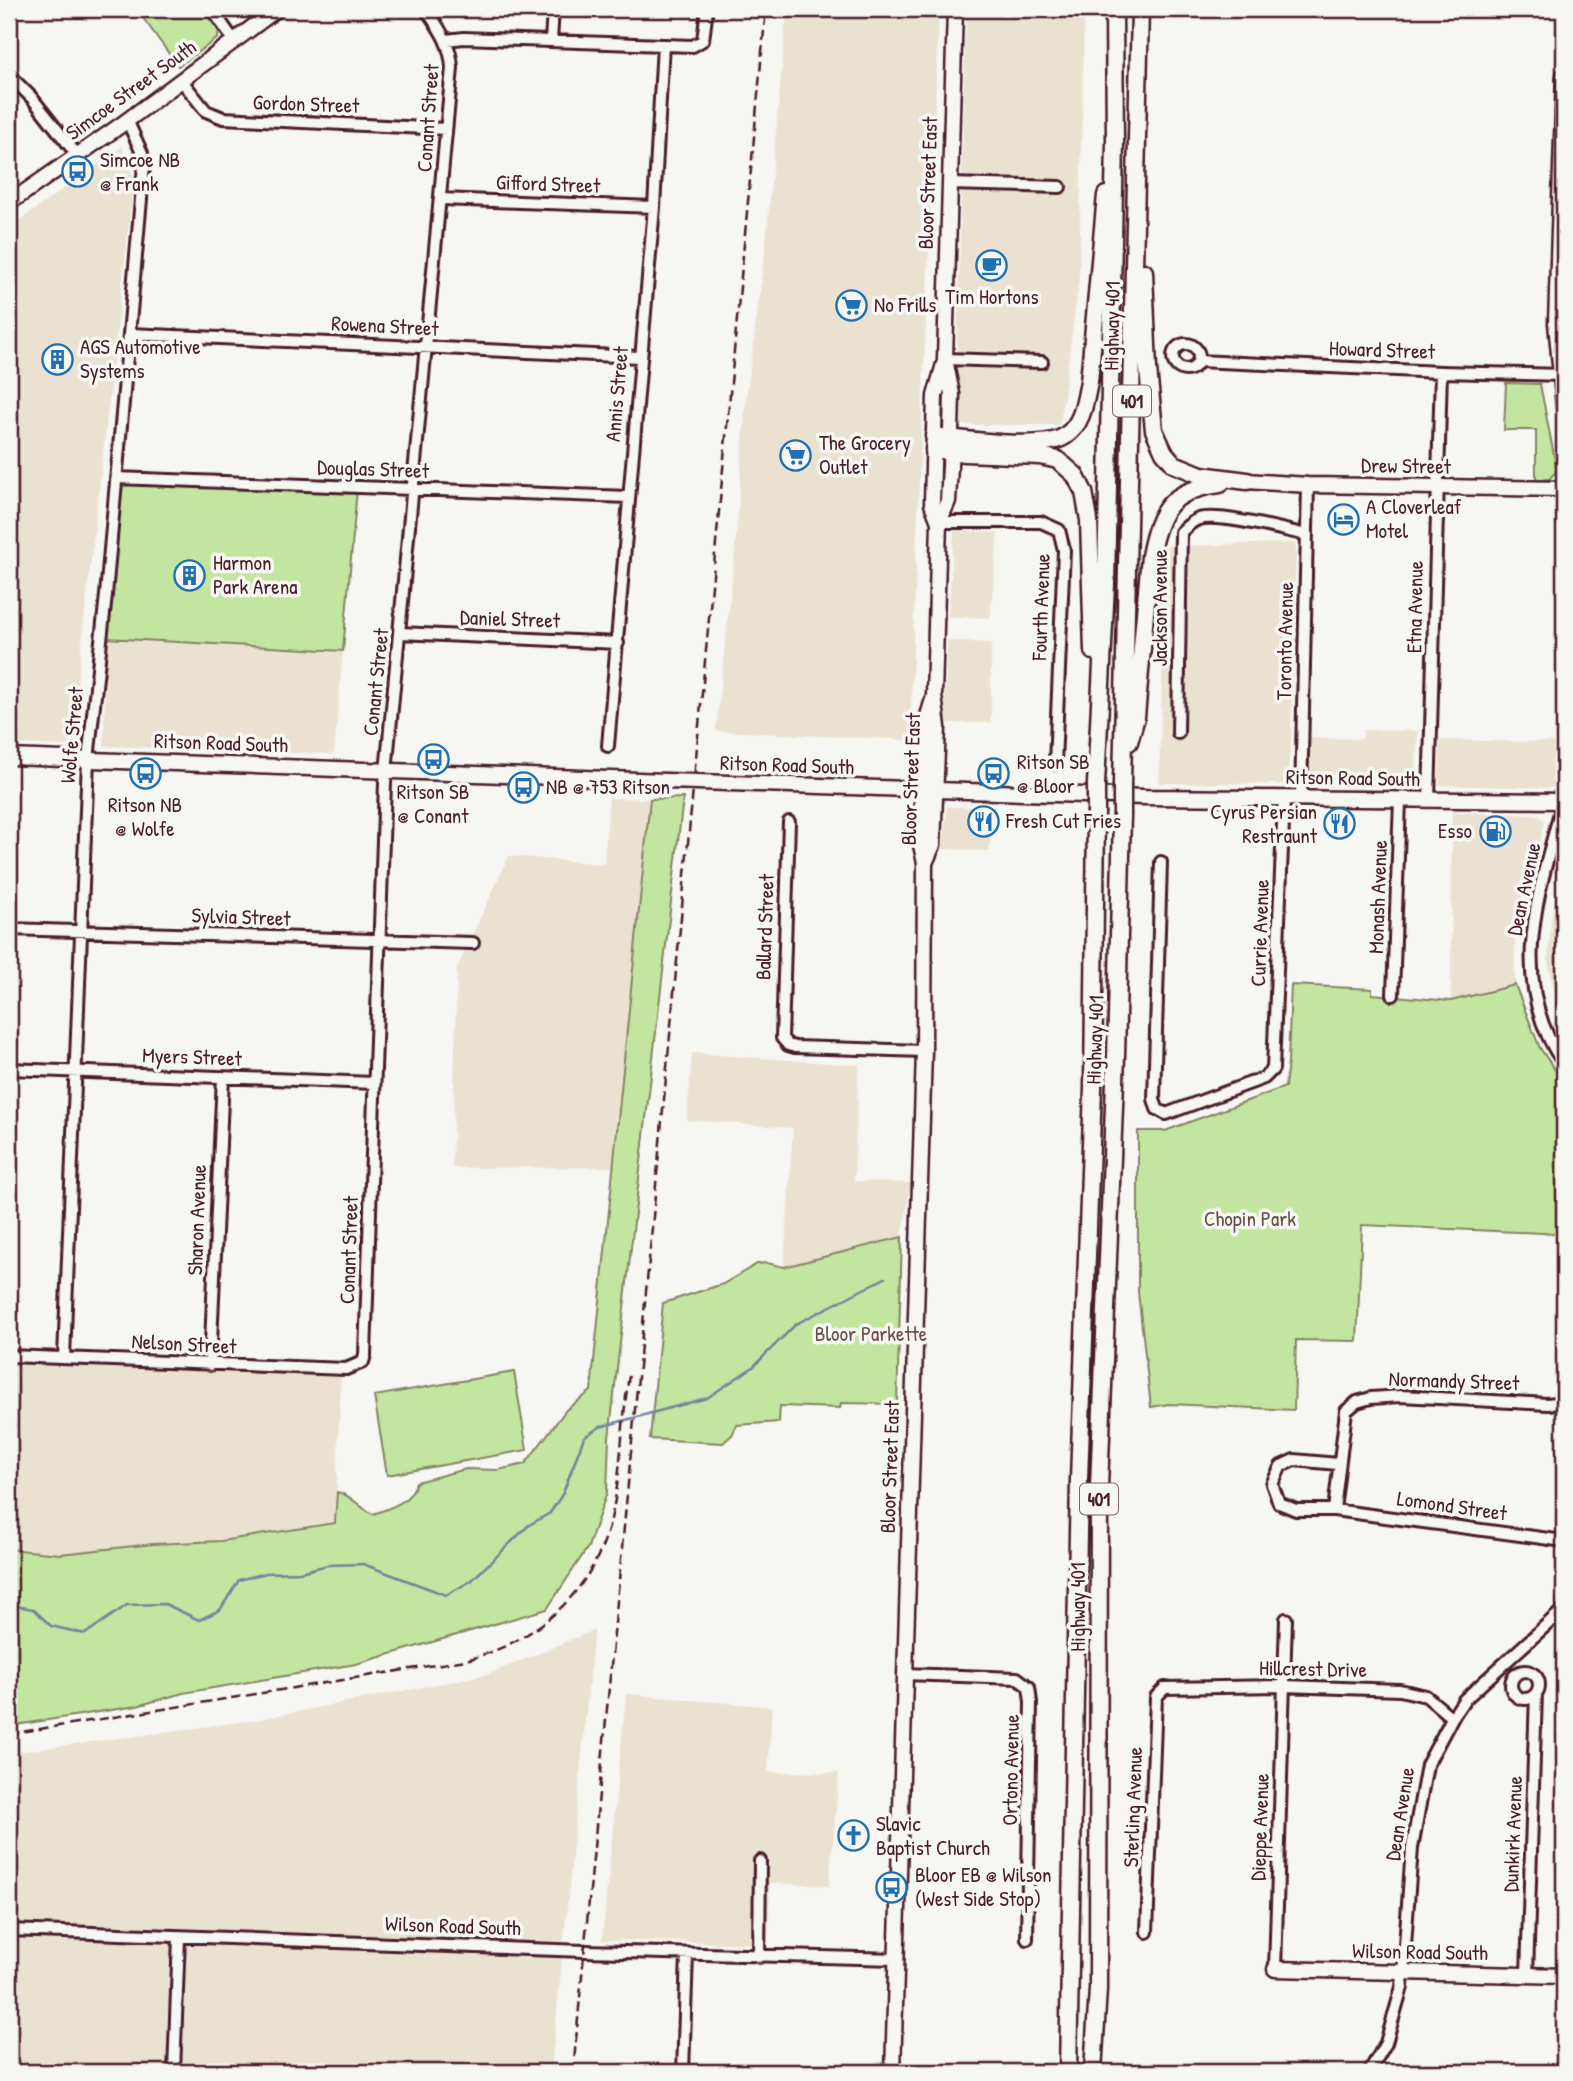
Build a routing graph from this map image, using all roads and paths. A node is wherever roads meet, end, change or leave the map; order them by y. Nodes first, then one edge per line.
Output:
1 (212, 9) edge
2 (277, 9) edge
3 (426, 9) edge
4 (553, 9) edge
5 (707, 9) edge
6 (955, 9) edge
7 (1114, 9) edge
8 (1140, 9) edge
9 (446, 40) junction
10 (234, 41) junction
11 (551, 41) junction
12 (663, 46) junction
13 (9, 75) edge
14 (1564, 76) edge
15 (181, 80) junction
16 (127, 120) junction
17 (446, 129) junction
18 (1115, 141) junction
19 (78, 155) junction
20 (1137, 174) junction
21 (950, 184) junction
22 (1060, 187) dead end
23 (441, 199) junction
24 (9, 202) edge
25 (653, 207) junction
26 (130, 334) junction
27 (427, 346) junction
28 (639, 357) junction
29 (945, 359) junction
30 (1042, 362) dead end
31 (1198, 362) dead end
32 (1441, 372) junction
33 (1562, 374) edge
34 (1564, 407) edge
35 (942, 444) junction
36 (116, 478) junction
37 (1247, 481) junction
38 (1308, 485) junction
39 (1437, 488) junction
40 (1564, 489) edge
41 (414, 490) junction
42 (628, 497) junction
43 (939, 522) junction
44 (1307, 535) junction
45 (400, 633) junction
46 (618, 643) junction
47 (1178, 733) dead end
48 (608, 746) dead end
49 (1097, 748) junction
50 (9, 757) edge
51 (88, 760) junction
52 (1055, 764) dead end
53 (1123, 766) junction
54 (386, 770) junction
55 (929, 790) junction
56 (1284, 798) junction
57 (1301, 799) junction
58 (1564, 799) edge
59 (1400, 800) junction
60 (1429, 800) junction
61 (789, 822) dead end
62 (1161, 862) dead end
63 (9, 929) edge
64 (81, 930) junction
65 (379, 941) junction
66 (472, 943) dead end
67 (1393, 995) dead end
68 (924, 1051) junction
69 (1564, 1064) edge
70 (9, 1069) edge
71 (75, 1071) junction
72 (223, 1077) junction
73 (374, 1083) junction
74 (9, 1356) edge
75 (64, 1358) junction
76 (210, 1364) junction
77 (358, 1366) joint
78 (1564, 1402) edge
79 (1338, 1464) junction
80 (1334, 1510) junction
81 (1564, 1541) edge
82 (1564, 1609) edge
83 (1286, 1619) dead end
84 (904, 1674) junction
85 (1284, 1686) junction
86 (1165, 1688) joint
87 (1536, 1695) dead end
88 (1452, 1718) junction
89 (760, 1861) dead end
90 (9, 1930) edge
91 (1147, 1933) dead end
92 (179, 1937) junction
93 (1027, 1939) dead end
94 (687, 1954) junction
95 (759, 1956) junction
96 (897, 1959) junction
97 (1275, 1969) joint
98 (1404, 1973) junction
99 (1527, 1975) junction
100 (1564, 1976) edge
101 (174, 2072) edge
102 (682, 2072) edge
103 (893, 2072) edge
104 (1068, 2072) edge
105 (1093, 2072) edge
106 (1369, 2072) edge

1 - 10 street
2 - 10 main road, Simcoe Street South
3 - 9 street, Conant Street
4 - 11 street
5 - 12 street
6 - 21 main road, Bloor Street East
7 - 18 highway, Highway 401 / 401
8 - 20 highway, Highway 401 / 401
9 - 11 street
9 - 17 street, Conant Street
10 - 15 main road, Simcoe Street South
11 - 12 street
12 - 25 street, Annis Street
13 - 19 street
14 - 33 main road
15 - 16 main road, Simcoe Street South
15 - 17 street, Gordon Street
16 - 19 main road, Simcoe Street South
16 - 26 street, Wolfe Street
17 - 23 street, Conant Street
18 - 35 highway
18 - 49 highway, Highway 401 / 401
19 - 24 main road, Simcoe Street South
20 - 37 highway
20 - 53 highway, Highway 401 / 401
21 - 22 street
21 - 29 main road, Bloor Street East
23 - 25 street, Gifford Street
23 - 27 street, Conant Street
25 - 28 street, Annis Street
26 - 27 street, Rowena Street
26 - 36 street, Wolfe Street
27 - 28 street, Rowena Street
27 - 41 street, Conant Street
28 - 42 street, Annis Street
29 - 30 street
29 - 35 main road, Bloor Street East
31 - 32 street, Howard Street
32 - 33 street, Howard Street
32 - 39 street, Etna Avenue
33 - 34 main road
35 - 43 main road, Bloor Street East
35 - 49 highway
36 - 41 street, Douglas Street
36 - 51 street, Wolfe Street
37 - 38 main road, Drew Street
37 - 53 highway
38 - 39 main road, Drew Street
38 - 44 street, Toronto Avenue
39 - 40 main road, Drew Street
39 - 60 street, Etna Avenue
41 - 42 street, Douglas Street
41 - 45 street, Conant Street
42 - 46 street, Annis Street
43 - 52 street, Fourth Avenue
43 - 55 main road, Bloor Street East
44 - 47 street, Jackson Avenue
44 - 57 street, Toronto Avenue
45 - 46 street, Daniel Street
45 - 54 street, Conant Street
46 - 48 street, Annis Street
49 - 104 highway, Highway 401 / 401, bridge
50 - 51 main road, Ritson Road South
51 - 54 main road, Ritson Road South
51 - 64 street, Wolfe Street
53 - 105 highway, Highway 401 / 401, bridge
54 - 55 main road, Ritson Road South, bridge
54 - 65 street, Conant Street
55 - 56 main road, Ritson Road South
55 - 68 main road, Bloor Street East
56 - 57 main road, Ritson Road South
56 - 62 street, Currie Avenue
57 - 59 main road, Ritson Road South
58 - 60 main road, Ritson Road South
58 - 69 street, Dean Avenue
59 - 60 main road, Ritson Road South
59 - 67 street, Monash Avenue
61 - 68 street, Ballard Street
63 - 64 street, Sylvia Street
64 - 65 street, Sylvia Street
64 - 71 street, Wolfe Street
65 - 66 street, Sylvia Street
65 - 73 street, Conant Street
68 - 84 main road, Bloor Street East
70 - 71 street, Myers Street
71 - 72 street, Myers Street
71 - 75 street, Wolfe Street
72 - 73 street, Myers Street
72 - 76 street, Sharon Avenue
73 - 77 street, Conant Street
74 - 75 street, Nelson Street
75 - 76 street, Nelson Street
76 - 77 street, Nelson Street
78 - 79 street, Normandy Street
79 - 80 street
79 - 80 street, Lomond Street
80 - 81 street, Lomond Street
82 - 88 street, Dean Avenue
83 - 85 street, Dieppe Avenue
84 - 93 street, Ortono Avenue
84 - 96 main road, Bloor Street East
85 - 86 street, Hillcrest Drive
85 - 88 street, Hillcrest Drive
85 - 97 street, Dieppe Avenue
86 - 91 street, Sterling Avenue
87 - 99 street, Dunkirk Avenue
88 - 98 street, Dean Avenue
89 - 95 street
90 - 92 street, Wilson Road South
92 - 94 street, Wilson Road South
92 - 101 street
94 - 95 street, Wilson Road South
94 - 102 street
95 - 96 street, Wilson Road South
96 - 103 main road, Bloor Street East
97 - 98 main road, Wilson Road South
98 - 99 main road, Wilson Road South
98 - 106 street, Dean Avenue
99 - 100 main road, Wilson Road South

